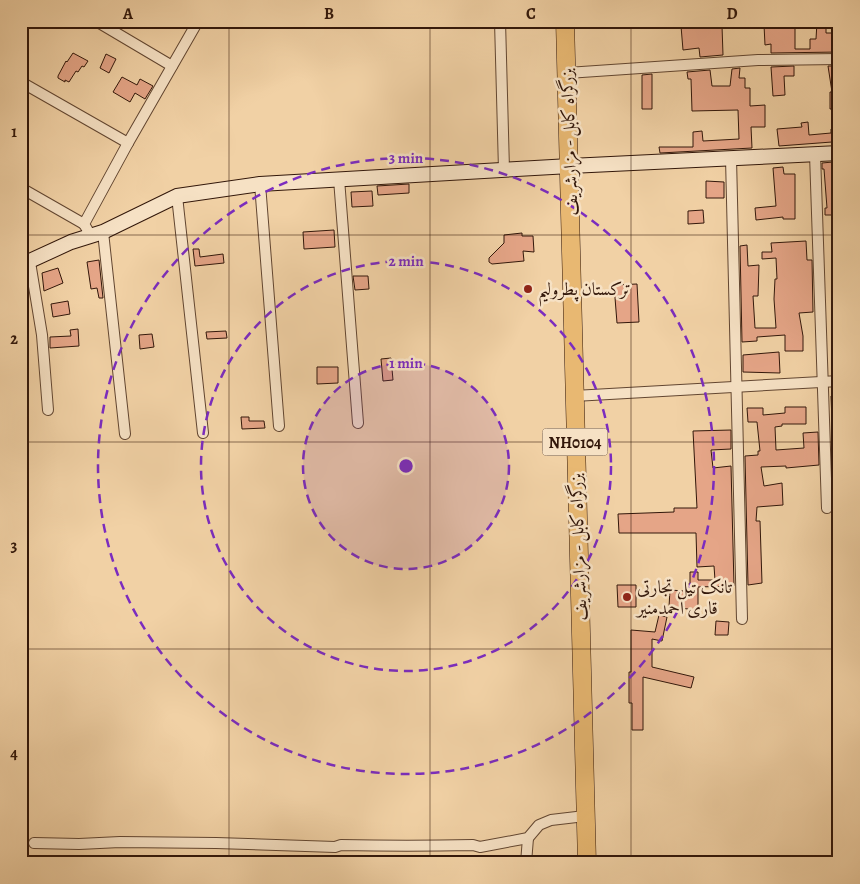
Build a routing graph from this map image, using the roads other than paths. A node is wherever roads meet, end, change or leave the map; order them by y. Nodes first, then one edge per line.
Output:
1 (96, 21) edge
2 (198, 21) edge
3 (500, 21) edge
4 (565, 21) edge
5 (839, 59) edge
6 (172, 66) junction
7 (567, 73) junction
8 (21, 82) edge
9 (128, 143) junction
10 (839, 153) edge
11 (815, 154) junction
12 (731, 158) junction
13 (570, 166) junction
14 (504, 170) junction
15 (339, 179) junction
16 (260, 184) junction
17 (21, 188) edge
18 (177, 196) junction
19 (93, 231) junction
20 (25, 264) edge
21 (839, 381) edge
22 (823, 382) junction
23 (737, 387) junction
24 (574, 396) junction
25 (48, 410) dead end
26 (358, 423) dead end
27 (279, 426) dead end
28 (203, 433) dead end
29 (125, 434) dead end
30 (828, 508) dead end
31 (742, 619) dead end
32 (585, 816) junction
33 (528, 838) junction
34 (34, 843) dead end
35 (526, 863) edge
36 (587, 863) edge

1 - 6 street
2 - 6 street
3 - 14 street
4 - 7 highway, بزرگراه کابل - مزارشریف / NH0104
5 - 7 street
6 - 9 street
7 - 13 highway, بزرگراه کابل - مزارشریف / NH0104
8 - 9 street
9 - 19 street
10 - 11 street
11 - 12 street
11 - 22 street
12 - 13 street
12 - 23 street
13 - 14 street
13 - 24 highway, بزرگراه کابل - مزارشریف / NH0104
14 - 15 street
15 - 16 street
15 - 26 street
16 - 18 street
16 - 27 street
17 - 19 street
18 - 19 street
18 - 28 street
19 - 20 street
19 - 29 street
20 - 25 street
21 - 22 street
22 - 23 street
22 - 30 street
23 - 24 street
23 - 31 street
24 - 32 highway, بزرگراه کابل - مزارشریف / NH0104
32 - 33 street
32 - 36 highway, بزرگراه کابل - مزارشریف / NH0104
33 - 34 street
33 - 35 street

